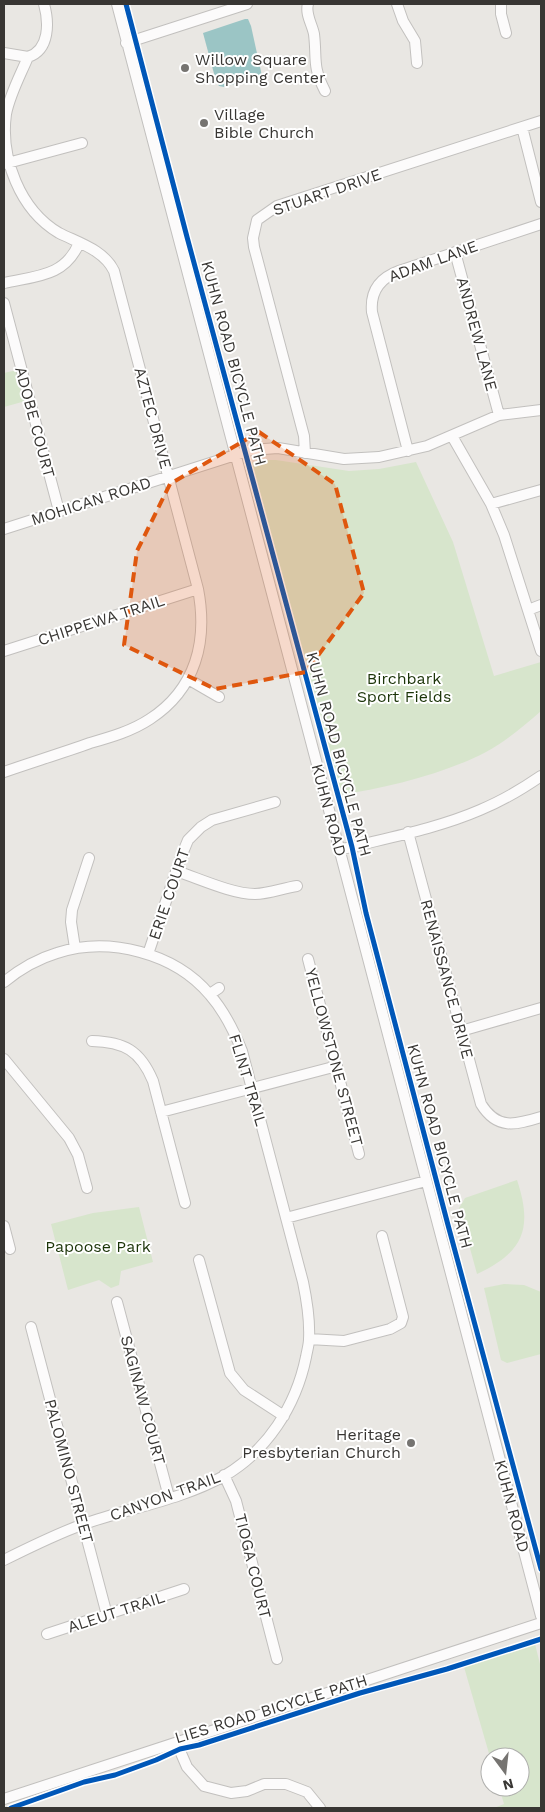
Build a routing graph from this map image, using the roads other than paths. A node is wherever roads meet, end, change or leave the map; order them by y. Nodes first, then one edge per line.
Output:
1 (44, 4) edge
2 (117, 4) edge
3 (247, 4) edge
4 (397, 4) edge
5 (501, 4) edge
6 (304, 5) edge
7 (506, 33) dead end
8 (126, 43) junction
9 (4, 53) edge
10 (28, 57) junction
11 (416, 63) dead end
12 (325, 91) dead end
13 (541, 121) edge
14 (522, 127) junction
15 (82, 143) dead end
16 (6, 164) edge
17 (541, 202) edge
18 (541, 224) edge
19 (79, 242) junction
20 (455, 252) junction
21 (4, 283) edge
22 (4, 303) edge
23 (541, 410) edge
24 (498, 415) junction
25 (452, 436) junction
26 (408, 452) junction
27 (304, 453) junction
28 (235, 455) junction
29 (169, 476) junction
30 (541, 490) edge
31 (491, 504) junction
32 (59, 511) junction
33 (4, 529) edge
34 (198, 589) junction
35 (541, 605) edge
36 (528, 610) junction
37 (4, 651) edge
38 (541, 652) edge
39 (188, 679) junction
40 (218, 697) dead end
41 (4, 772) edge
42 (541, 776) edge
43 (275, 802) dead end
44 (408, 832) junction
45 (339, 850) junction
46 (89, 858) dead end
47 (176, 871) junction
48 (297, 886) dead end
49 (75, 948) junction
50 (148, 954) junction
51 (308, 959) dead end
52 (4, 982) edge
53 (220, 988) dead end
54 (210, 994) junction
55 (541, 1008) edge
56 (461, 1032) junction
57 (92, 1041) dead end
58 (4, 1059) edge
59 (337, 1066) junction
60 (252, 1088) junction
61 (161, 1112) junction
62 (541, 1117) edge
63 (360, 1154) dead end
64 (426, 1181) junction
65 (87, 1188) dead end
66 (185, 1203) dead end
67 (286, 1218) junction
68 (4, 1226) edge
69 (382, 1236) dead end
70 (10, 1249) dead end
71 (199, 1260) dead end
72 (117, 1302) dead end
73 (31, 1327) dead end
74 (310, 1339) junction
75 (284, 1416) junction
76 (224, 1475) junction
77 (169, 1497) junction
78 (83, 1524) junction
79 (4, 1558) edge
80 (184, 1590) dead end
81 (107, 1615) junction
82 (541, 1616) edge
83 (541, 1623) edge
84 (47, 1634) dead end
85 (277, 1659) dead end
86 (177, 1744) junction
87 (4, 1799) edge
88 (320, 1808) edge

1 - 10 street, AZTEC DRIVE
2 - 8 street, KUHN ROAD
3 - 8 street
4 - 11 street
5 - 7 street
6 - 12 street
8 - 28 street, KUHN ROAD
9 - 10 street
10 - 16 street, AZTEC DRIVE
13 - 14 street, STUART DRIVE
14 - 17 street
14 - 27 street, STUART DRIVE
15 - 16 street
16 - 19 street, AZTEC DRIVE
18 - 20 street, ADAM LANE
19 - 21 street
19 - 29 street, AZTEC DRIVE
20 - 24 street, ANDREW LANE
20 - 26 street, ADAM LANE
22 - 32 street, ADOBE COURT
23 - 24 street, MOHICAN ROAD
24 - 25 street, MOHICAN ROAD
25 - 26 street, MOHICAN ROAD
25 - 31 street
26 - 27 street, MOHICAN ROAD
27 - 28 street, MOHICAN ROAD
28 - 29 street, MOHICAN ROAD
28 - 45 street, KUHN ROAD
29 - 32 street, MOHICAN ROAD
29 - 34 street, AZTEC DRIVE
30 - 31 street
31 - 36 street
32 - 33 street, MOHICAN ROAD
34 - 37 street, CHIPPEWA TRAIL
34 - 39 street, AZTEC DRIVE
35 - 36 street
36 - 38 street
39 - 40 street
39 - 41 street, AZTEC DRIVE
42 - 44 street
43 - 47 street, ERIE COURT
44 - 45 street
44 - 56 street, RENAISSANCE DRIVE
45 - 64 street, KUHN ROAD
46 - 49 street
47 - 48 street
47 - 50 street, ERIE COURT
49 - 50 street, FLINT TRAIL
49 - 52 street, FLINT TRAIL
50 - 54 street, FLINT TRAIL
51 - 59 street, YELLOWSTONE STREET
53 - 54 street
54 - 60 street, FLINT TRAIL
55 - 56 street
56 - 62 street, RENAISSANCE DRIVE
57 - 61 street
58 - 65 street
59 - 60 street
59 - 63 street, YELLOWSTONE STREET
60 - 61 street
60 - 67 street, FLINT TRAIL
61 - 66 street
64 - 67 street
64 - 82 street, KUHN ROAD
67 - 74 street, CANYON TRAIL
68 - 70 street
69 - 74 street
71 - 75 street
72 - 77 street, SAGINAW COURT
73 - 78 street, PALOMINO STREET
74 - 75 street, CANYON TRAIL
75 - 76 street, CANYON TRAIL
76 - 77 street, CANYON TRAIL
76 - 85 street, TIOGA COURT
77 - 78 street, CANYON TRAIL
78 - 79 street, CANYON TRAIL
78 - 81 street, PALOMINO STREET
80 - 81 street, ALEUT TRAIL
81 - 84 street, ALEUT TRAIL
83 - 86 street
86 - 87 street
86 - 88 street

